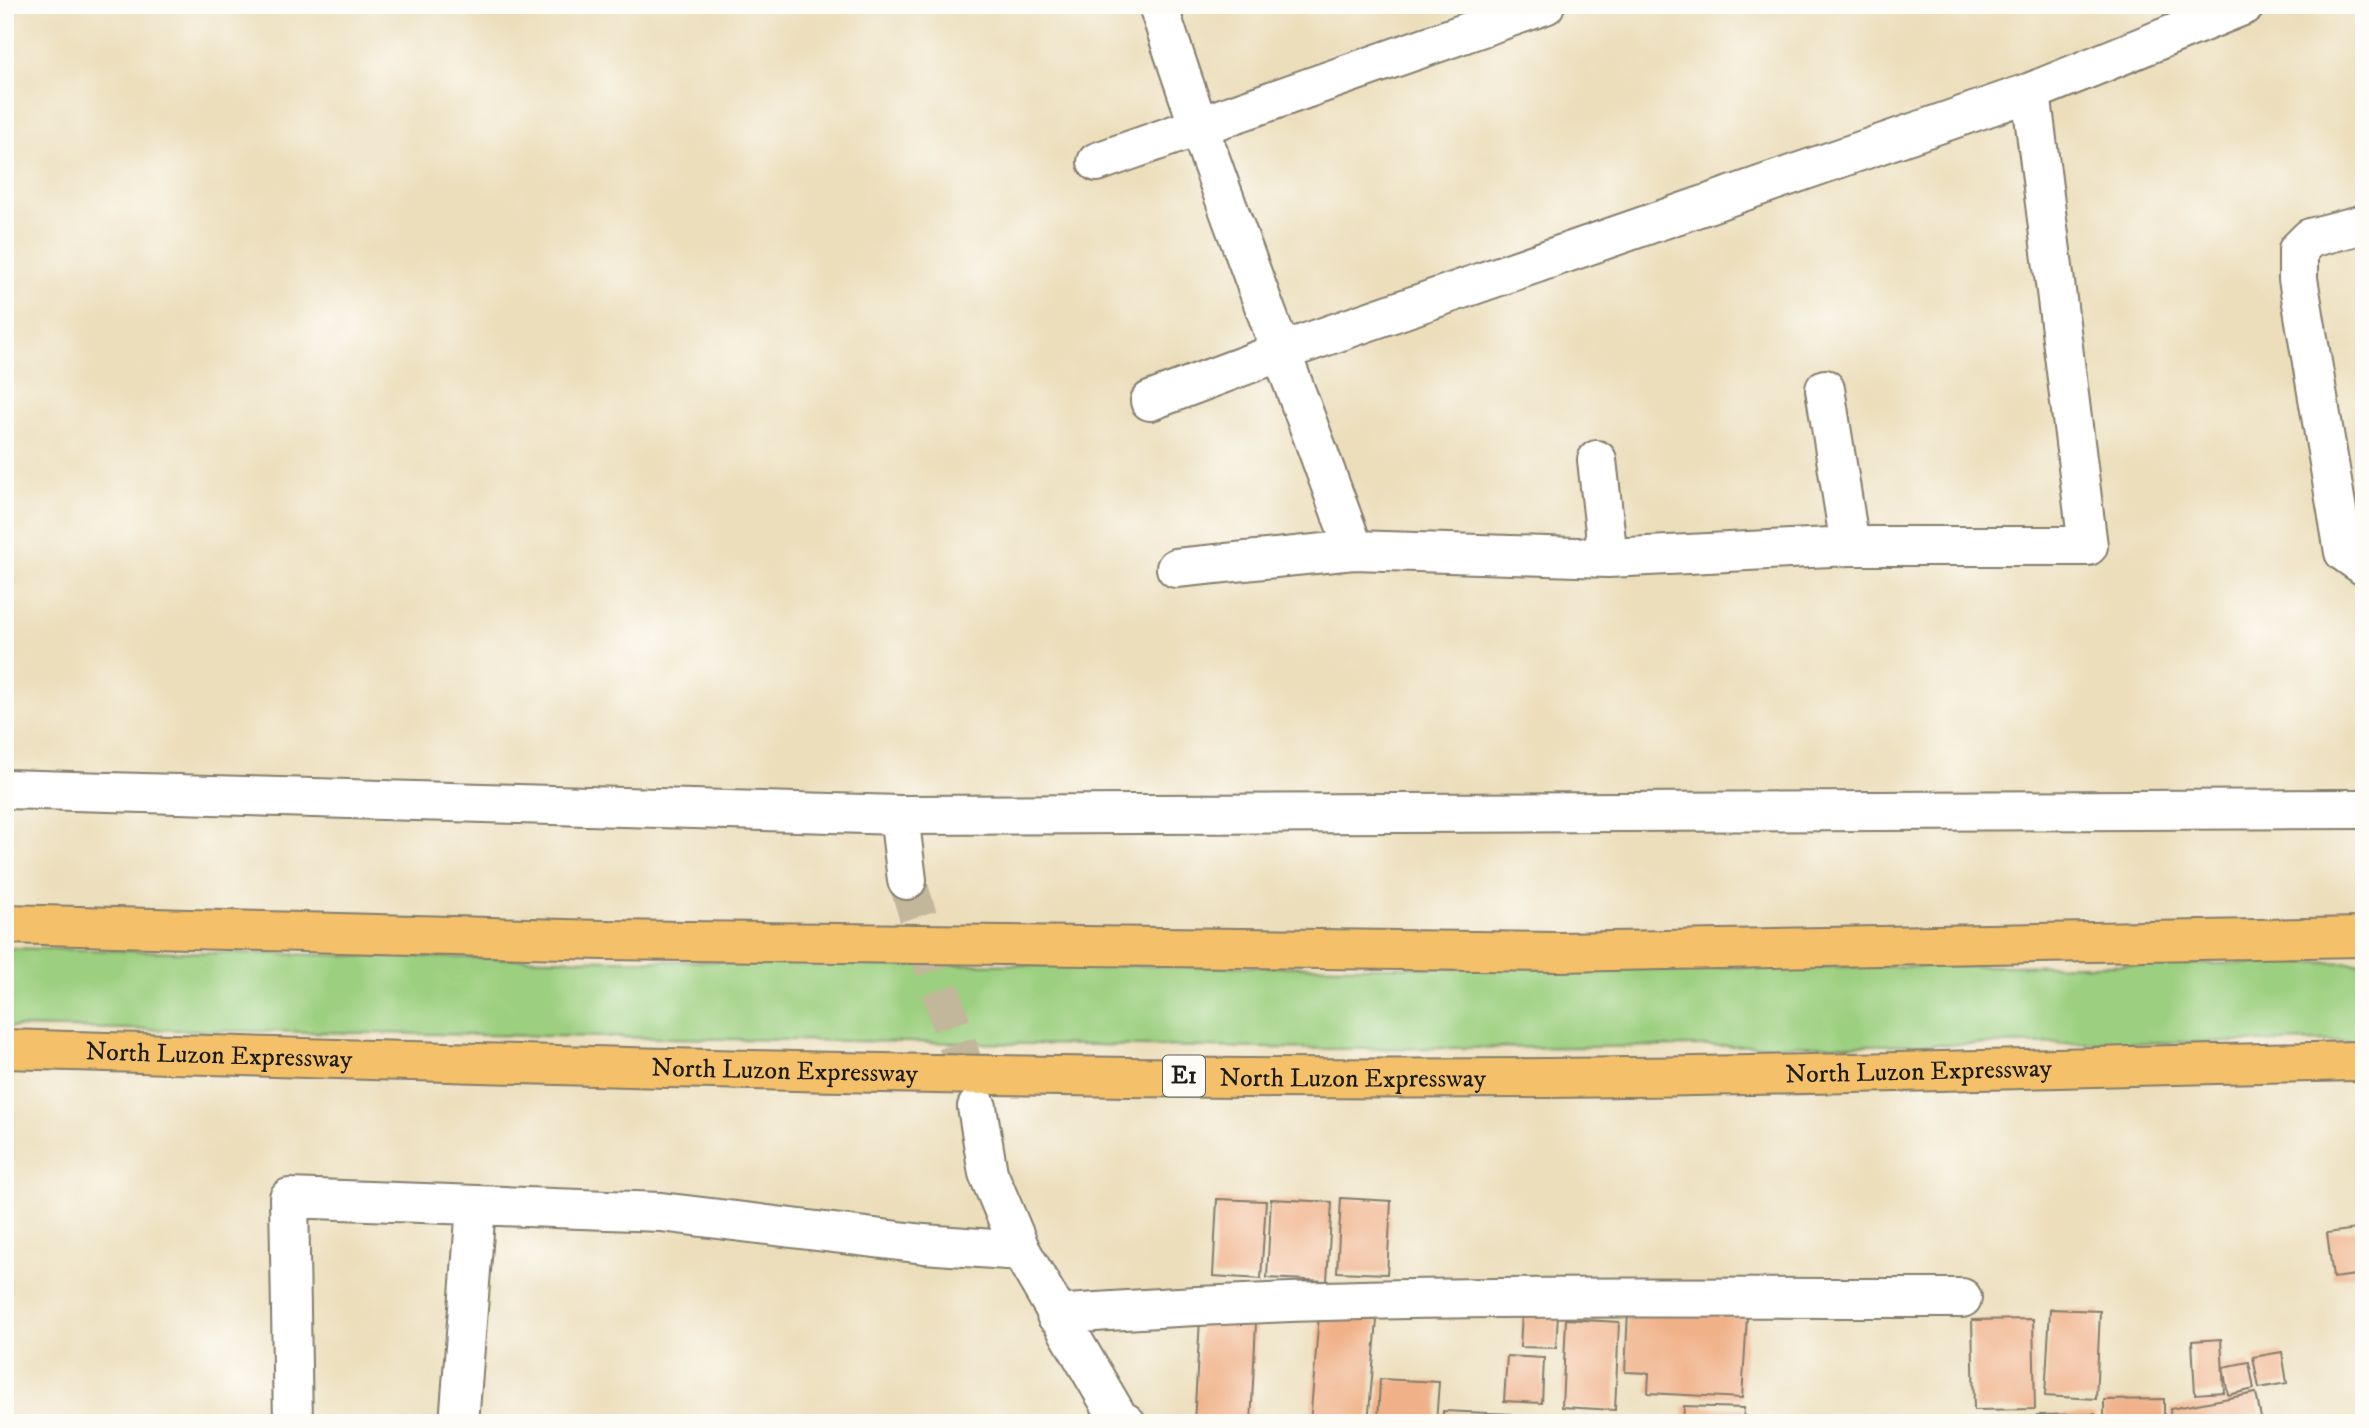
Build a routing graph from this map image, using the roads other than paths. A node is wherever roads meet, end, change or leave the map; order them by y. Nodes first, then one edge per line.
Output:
1 (1158, 5) edge
2 (1545, 5) edge
3 (2245, 5) edge
4 (2031, 92) junction
5 (1197, 126) junction
6 (1097, 162) dead end
7 (2364, 224) edge
8 (1283, 351) junction
9 (1825, 389) dead end
10 (1150, 401) dead end
11 (1597, 460) dead end
12 (1850, 546) junction
13 (1354, 550) junction
14 (1608, 558) junction
15 (2364, 566) edge
16 (1176, 568) dead end
17 (5, 789) edge
18 (2364, 810) edge
19 (899, 815) junction
20 (907, 880) tunnel mouth
21 (5, 924) edge
22 (2364, 937) edge
23 (5, 1049) edge
24 (2364, 1060) edge
25 (977, 1107) tunnel mouth
26 (476, 1208) junction
27 (1021, 1251) junction
28 (1962, 1298) dead end
29 (1056, 1315) junction
30 (1121, 1421) edge
31 (293, 1423) edge
32 (459, 1423) edge

1 - 5 street
2 - 5 street
3 - 4 street
4 - 8 street
4 - 12 street
5 - 6 street
5 - 8 street
7 - 15 street
8 - 10 street
8 - 13 street
9 - 12 street
11 - 14 street
12 - 14 street
13 - 14 street
13 - 16 street
17 - 19 street
18 - 19 street
19 - 20 street
21 - 22 highway
23 - 24 highway, North Luzon Expressway / E1
25 - 27 street
26 - 27 street
26 - 31 street
26 - 32 street
27 - 29 street
28 - 29 street
29 - 30 street

